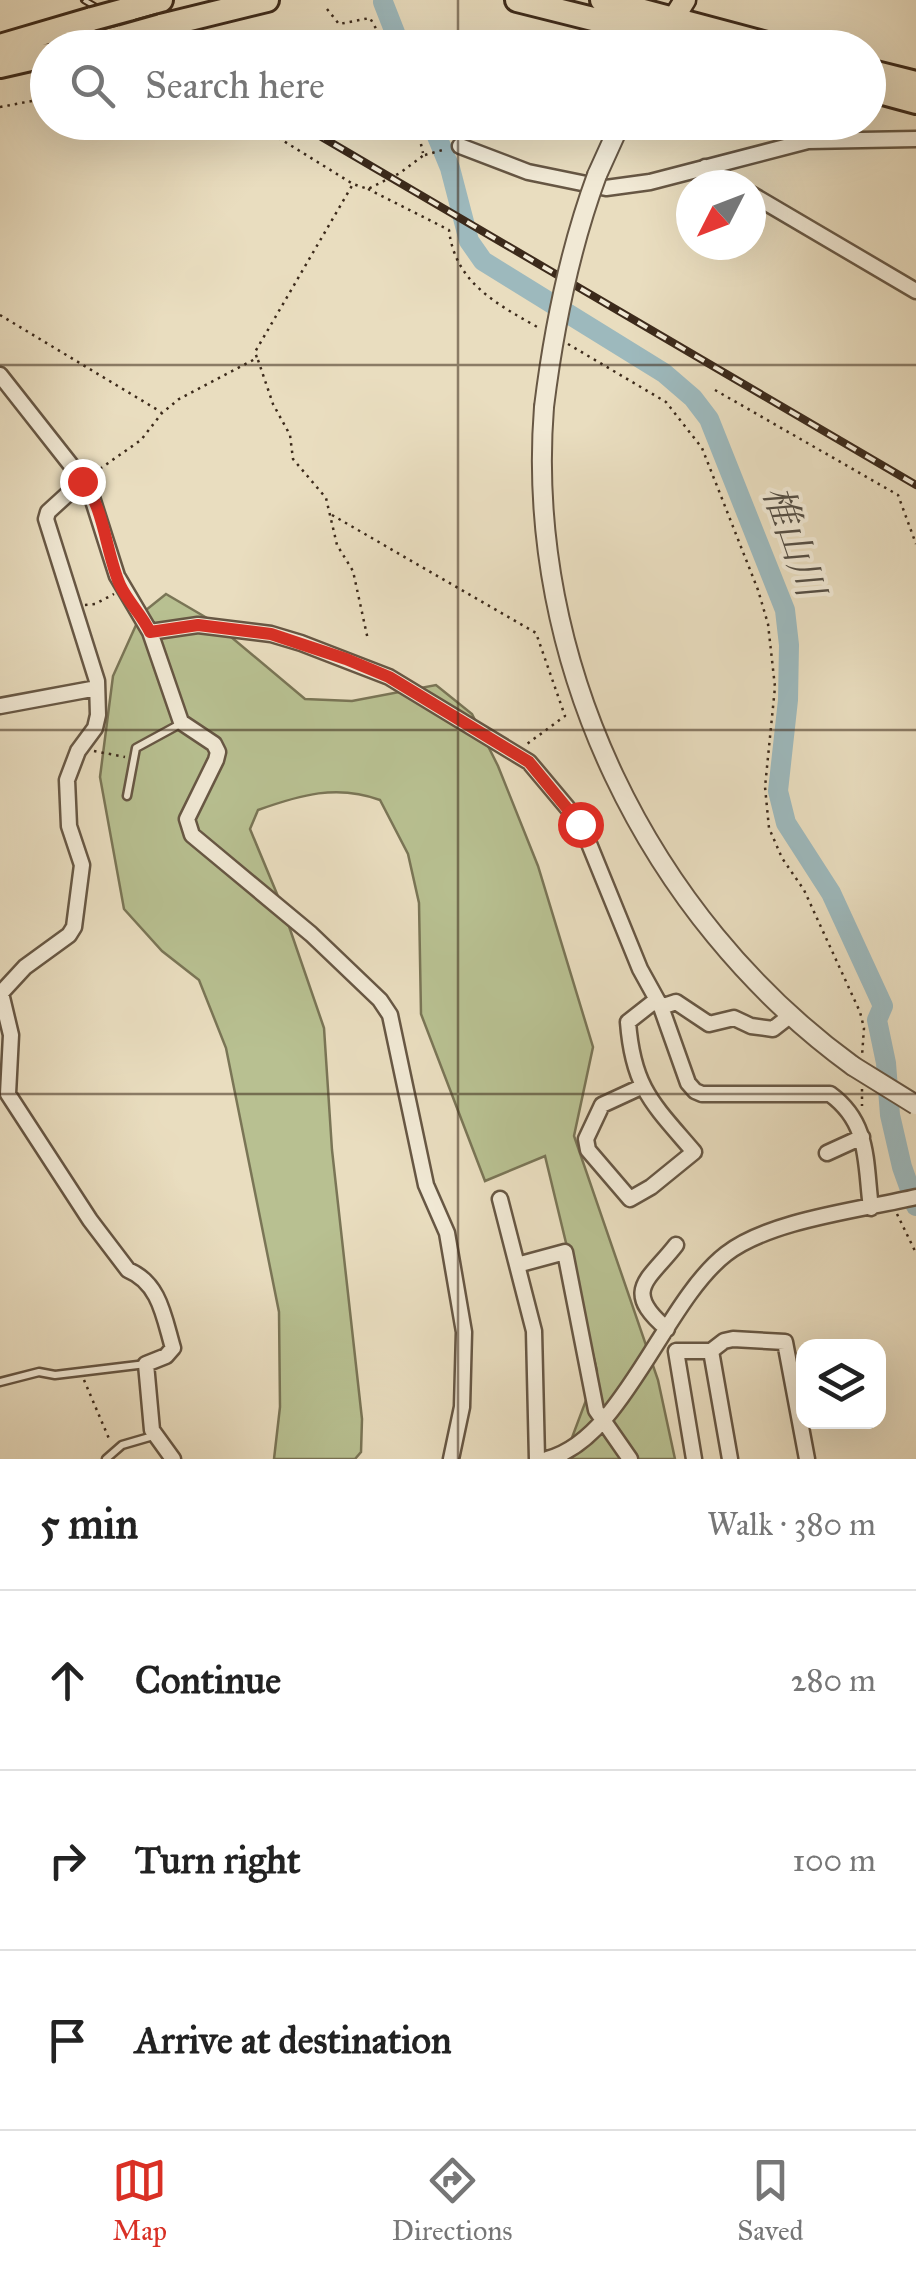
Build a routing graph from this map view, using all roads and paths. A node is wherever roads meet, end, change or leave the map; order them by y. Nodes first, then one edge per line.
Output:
1 (161, 0) edge
2 (267, 0) edge
3 (516, 0) edge
4 (602, 0) edge
5 (327, 8) dead end
6 (670, 25) edge
7 (55, 30) edge
8 (146, 30) edge
9 (376, 30) edge
10 (30, 37) edge
11 (0, 46) edge
12 (30, 59) edge
13 (0, 66) edge
14 (886, 75) edge
15 (916, 83) edge
16 (886, 94) edge
17 (30, 102) edge
18 (916, 102) edge
19 (0, 108) edge
20 (886, 139) edge
21 (916, 139) edge
22 (282, 140) edge
23 (422, 140) edge
24 (613, 140) edge
25 (814, 140) edge
26 (460, 146) joint
27 (426, 154) junction
28 (705, 168) junction
29 (709, 170) edge
30 (353, 184) junction
31 (368, 189) junction
32 (766, 203) edge
33 (916, 291) edge
34 (0, 314) edge
35 (553, 336) dead end
36 (569, 345) dead end
37 (257, 358) junction
38 (0, 374) edge
39 (715, 390) dead end
40 (162, 413) junction
41 (82, 481) junction
42 (332, 515) junction
43 (916, 544) edge
44 (122, 590) junction
45 (76, 620) junction
46 (150, 632) junction
47 (368, 640) dead end
48 (97, 688) junction
49 (0, 706) edge
50 (182, 722) junction
51 (95, 728) junction
52 (516, 755) junction
53 (134, 756) junction
54 (127, 796) dead end
55 (658, 1004) junction
56 (790, 1015) junction
57 (859, 1071) junction
58 (642, 1088) junction
59 (4, 1097) edge
60 (916, 1105) edge
61 (862, 1132) junction
62 (827, 1153) dead end
63 (916, 1197) edge
64 (500, 1199) dead end
65 (875, 1207) junction
66 (896, 1213) dead end
67 (676, 1246) dead end
68 (916, 1253) edge
69 (516, 1265) junction
70 (664, 1334) junction
71 (676, 1351) junction
72 (712, 1351) junction
73 (146, 1364) junction
74 (81, 1371) junction
75 (0, 1382) edge
76 (603, 1419) junction
77 (158, 1436) junction
78 (113, 1452) junction
79 (106, 1459) edge
80 (173, 1459) edge
81 (451, 1459) edge
82 (538, 1459) edge
83 (546, 1459) edge
84 (630, 1459) edge
85 (694, 1459) edge
86 (730, 1459) edge
87 (807, 1459) edge

1 - 7 highway, bridge
2 - 8 highway, bridge
3 - 6 highway
4 - 6 highway
5 - 9 path
10 - 11 highway, bridge
12 - 13 highway
14 - 15 highway
16 - 18 highway
17 - 19 path
20 - 21 street
22 - 30 path
23 - 27 path
24 - 56 street, bridge
25 - 28 street
26 - 27 path
26 - 28 street
27 - 31 path
28 - 29 street
30 - 31 path
30 - 37 path
31 - 35 path
32 - 33 street
34 - 40 path
36 - 57 path
37 - 40 path
37 - 42 path
38 - 41 street
39 - 43 path
40 - 41 path
41 - 44 street
41 - 45 street
42 - 47 path
42 - 52 path
44 - 45 path
44 - 46 street
45 - 48 street
46 - 50 street
46 - 52 street
48 - 49 street
48 - 51 street
50 - 53 lane
50 - 81 street
51 - 53 path
51 - 59 street
52 - 55 street
53 - 54 lane
55 - 56 street
55 - 58 street
55 - 61 street
56 - 57 street
57 - 60 street, bridge
57 - 61 path
58 - 58 street
59 - 73 street
61 - 62 street
61 - 65 street
63 - 65 street
64 - 69 street
65 - 70 street
66 - 68 path
67 - 70 street
69 - 76 street
69 - 82 street
70 - 71 street
70 - 76 street
71 - 72 street
71 - 85 street
72 - 86 street
72 - 87 street
73 - 74 lane
73 - 77 street
74 - 75 lane
74 - 78 path
76 - 83 street
76 - 84 street
77 - 78 lane
77 - 80 street
78 - 79 lane

